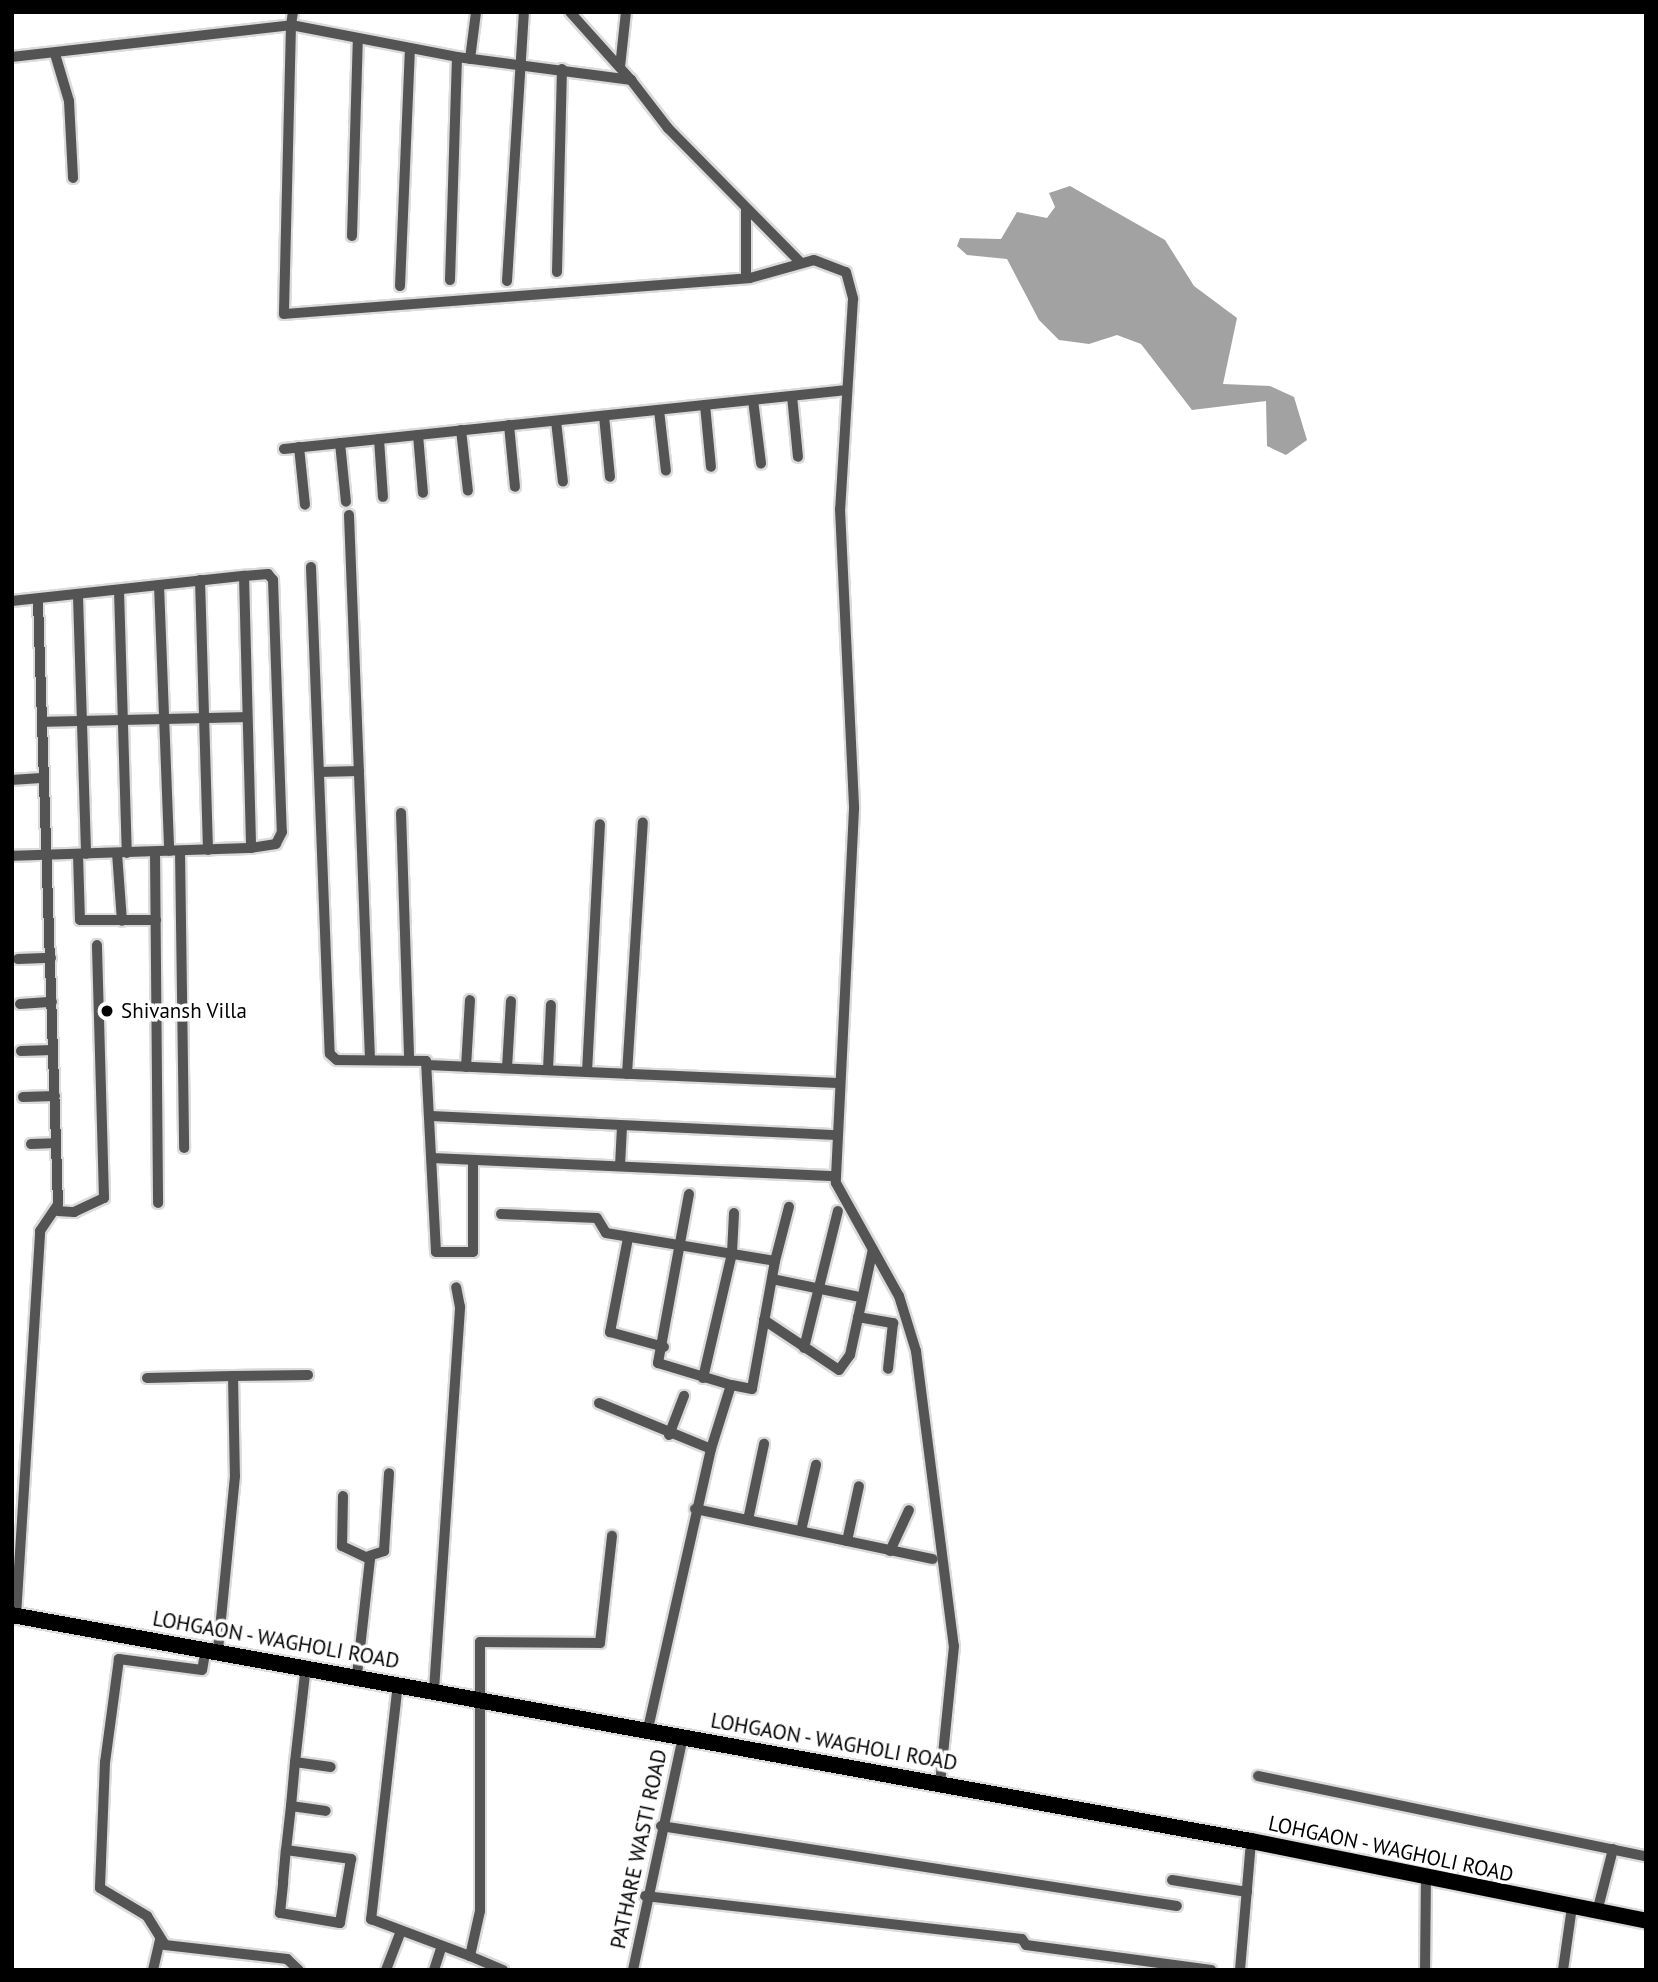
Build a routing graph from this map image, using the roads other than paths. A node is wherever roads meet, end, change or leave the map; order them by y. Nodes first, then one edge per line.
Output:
1 (293, 12) edge
2 (476, 12) edge
3 (524, 12) edge
4 (626, 12) edge
5 (572, 13) edge
6 (292, 25) junction
7 (358, 38) junction
8 (410, 48) junction
9 (55, 54) junction
10 (12, 57) edge
11 (457, 57) junction
12 (470, 58) junction
13 (517, 64) junction
14 (620, 67) junction
15 (562, 69) junction
16 (631, 80) junction
17 (74, 178) dead end
18 (746, 210) junction
19 (352, 236) dead end
20 (799, 261) junction
21 (558, 272) dead end
22 (746, 278) junction
23 (450, 280) dead end
24 (507, 281) dead end
25 (400, 286) dead end
26 (847, 390) junction
27 (792, 396) junction
28 (753, 400) junction
29 (705, 405) junction
30 (659, 410) junction
31 (604, 416) junction
32 (556, 421) junction
33 (509, 425) junction
34 (461, 430) junction
35 (418, 435) junction
36 (379, 439) junction
37 (340, 443) junction
38 (299, 447) junction
39 (284, 449) dead end
40 (798, 457) dead end
41 (761, 463) dead end
42 (711, 467) dead end
43 (666, 471) dead end
44 (610, 477) dead end
45 (563, 482) dead end
46 (515, 487) dead end
47 (468, 491) dead end
48 (423, 493) dead end
49 (383, 497) dead end
50 (346, 502) dead end
51 (305, 505) dead end
52 (349, 515) dead end
53 (311, 567) dead end
54 (244, 576) junction
55 (200, 580) junction
56 (159, 585) junction
57 (120, 590) junction
58 (78, 596) junction
59 (12, 601) edge
60 (38, 601) junction
61 (245, 716) junction
62 (204, 718) junction
63 (164, 719) junction
64 (123, 720) junction
65 (82, 721) junction
66 (42, 722) junction
67 (359, 771) junction
68 (319, 772) junction
69 (44, 778) junction
70 (12, 779) edge
71 (401, 813) dead end
72 (643, 823) dead end
73 (600, 824) dead end
74 (251, 848) junction
75 (208, 850) junction
76 (175, 851) junction
77 (155, 852) junction
78 (122, 853) junction
79 (82, 854) junction
80 (47, 855) junction
81 (12, 856) edge
82 (156, 920) junction
83 (122, 921) junction
84 (97, 944) dead end
85 (51, 958) junction
86 (18, 959) dead end
87 (470, 1000) dead end
88 (511, 1001) dead end
89 (52, 1002) junction
90 (20, 1004) dead end
91 (551, 1005) dead end
92 (53, 1050) junction
93 (21, 1051) dead end
94 (409, 1058) junction
95 (370, 1059) junction
96 (427, 1065) junction
97 (466, 1067) junction
98 (507, 1068) junction
99 (548, 1070) junction
100 (586, 1072) junction
101 (627, 1074) junction
102 (838, 1083) junction
103 (55, 1096) junction
104 (23, 1097) dead end
105 (431, 1116) junction
106 (622, 1126) junction
107 (838, 1135) junction
108 (56, 1143) junction
109 (31, 1144) dead end
110 (184, 1148) dead end
111 (432, 1158) junction
112 (473, 1160) junction
113 (620, 1166) junction
114 (836, 1176) junction
115 (689, 1194) dead end
116 (158, 1203) dead end
117 (789, 1207) dead end
118 (58, 1211) junction
119 (838, 1211) dead end
120 (734, 1213) dead end
121 (501, 1214) dead end
122 (628, 1238) junction
123 (683, 1245) junction
124 (873, 1249) junction
125 (732, 1253) junction
126 (775, 1261) junction
127 (772, 1279) junction
128 (456, 1287) dead end
129 (819, 1289) junction
130 (860, 1297) junction
131 (858, 1317) junction
132 (764, 1320) junction
133 (664, 1347) junction
134 (804, 1348) junction
135 (888, 1369) dead end
136 (309, 1375) dead end
137 (233, 1376) junction
138 (147, 1378) dead end
139 (703, 1378) junction
140 (731, 1385) junction
141 (684, 1396) dead end
142 (599, 1403) dead end
143 (669, 1435) junction
144 (764, 1444) dead end
145 (711, 1449) junction
146 (817, 1465) dead end
147 (389, 1473) dead end
148 (859, 1486) dead end
149 (343, 1496) dead end
150 (695, 1509) junction
151 (909, 1510) dead end
152 (748, 1520) junction
153 (801, 1531) junction
154 (612, 1536) dead end
155 (847, 1541) junction
156 (890, 1551) junction
157 (369, 1556) junction
158 (933, 1559) dead end
159 (14, 1616) edge
160 (212, 1649) junction
161 (306, 1666) junction
162 (357, 1675) junction
163 (398, 1683) junction
164 (434, 1690) junction
165 (482, 1698) junction
166 (648, 1729) junction
167 (683, 1736) junction
168 (295, 1762) junction
169 (331, 1767) dead end
170 (1258, 1776) dead end
171 (940, 1783) junction
172 (291, 1807) junction
173 (326, 1811) dead end
174 (661, 1826) junction
175 (1251, 1841) junction
176 (1613, 1849) junction
177 (286, 1850) junction
178 (1646, 1856) edge
179 (1426, 1879) junction
180 (1172, 1880) dead end
181 (1247, 1892) junction
182 (645, 1896) junction
183 (1177, 1906) dead end
184 (1572, 1907) junction
185 (1597, 1912) junction
186 (1646, 1921) edge
187 (401, 1931) junction
188 (160, 1940) junction
189 (442, 1946) junction
190 (470, 1956) junction
191 (488, 1967) edge
192 (153, 1970) edge
193 (299, 1970) edge
194 (386, 1970) edge
195 (434, 1970) edge
196 (503, 1970) edge
197 (633, 1970) edge
198 (1211, 1970) edge
199 (1240, 1970) edge
200 (1425, 1970) edge
201 (1563, 1970) edge

1 - 6 street
2 - 12 street
3 - 13 street
4 - 14 street
5 - 14 street
6 - 7 street
6 - 9 street
6 - 22 street
7 - 8 street
7 - 19 street
8 - 11 street
8 - 25 street
9 - 10 street
9 - 17 street
11 - 12 street
11 - 23 street
12 - 13 street
13 - 15 street
13 - 24 street
14 - 16 street
15 - 16 street
15 - 21 street
16 - 18 street
18 - 20 street
18 - 22 street
20 - 22 street
20 - 26 street
26 - 27 street
26 - 102 street
27 - 28 street
27 - 40 street
28 - 29 street
28 - 41 street
29 - 30 street
29 - 42 street
30 - 31 street
30 - 43 street
31 - 32 street
31 - 44 street
32 - 33 street
32 - 45 street
33 - 34 street
33 - 46 street
34 - 35 street
34 - 47 street
35 - 36 street
35 - 48 street
36 - 37 street
36 - 49 street
37 - 38 street
37 - 50 street
38 - 39 street
38 - 51 street
52 - 67 street
53 - 68 street
54 - 55 street
54 - 61 street
54 - 74 street
55 - 56 street
55 - 62 street
56 - 57 street
56 - 63 street
57 - 58 street
57 - 64 street
58 - 60 street
58 - 65 street
59 - 60 street
60 - 66 street
61 - 62 street
61 - 74 street
62 - 63 street
62 - 75 street
63 - 64 street
63 - 76 street
64 - 65 street
64 - 78 street
65 - 66 street
65 - 79 street
66 - 69 street
67 - 68 street
67 - 95 street
68 - 95 street
69 - 70 street
69 - 80 street
71 - 94 street
72 - 101 street
73 - 100 street
74 - 75 street
75 - 76 street
76 - 77 street
76 - 110 street
77 - 78 street
77 - 82 street
78 - 79 street
78 - 83 street
79 - 80 street
79 - 83 street
80 - 81 street
80 - 85 street
82 - 83 street
82 - 116 street
84 - 118 street
85 - 86 street
85 - 89 street
87 - 97 street
88 - 98 street
89 - 90 street
89 - 92 street
91 - 99 street
92 - 93 street
92 - 103 street
94 - 95 street
94 - 96 street
96 - 97 street
96 - 105 street
97 - 98 street
98 - 99 street
99 - 100 street
100 - 101 street
101 - 102 street
102 - 107 street
103 - 104 street
103 - 108 street
105 - 106 street
105 - 111 street
106 - 107 street
106 - 113 street
107 - 114 street
108 - 109 street
108 - 118 street
111 - 112 street
111 - 112 street
112 - 113 street
113 - 114 street
114 - 124 street
115 - 123 street
117 - 126 street
118 - 159 street
119 - 129 street
120 - 125 street
121 - 122 street
122 - 123 street
122 - 133 street
123 - 125 street
123 - 133 street
124 - 130 street
124 - 171 street
125 - 126 street
125 - 139 street
126 - 127 street
127 - 129 street
127 - 132 street
128 - 164 street
129 - 130 street
129 - 134 street
130 - 131 street
131 - 134 street
131 - 135 street
132 - 134 street
132 - 140 street
133 - 139 street
136 - 137 street
137 - 138 street
137 - 160 street
139 - 140 street
140 - 145 street
141 - 143 street
142 - 143 street
143 - 145 street
144 - 152 street
145 - 150 street
146 - 153 street
147 - 157 street
148 - 155 street
149 - 157 street
150 - 152 street
150 - 166 street
151 - 156 street
152 - 153 street
153 - 155 street
154 - 165 street
155 - 156 street
156 - 158 street
157 - 162 street
159 - 160 main road, LOHGAON - WAGHOLI ROAD
160 - 161 main road, LOHGAON - WAGHOLI ROAD
160 - 188 street
161 - 162 main road, LOHGAON - WAGHOLI ROAD
161 - 168 street
162 - 163 main road, LOHGAON - WAGHOLI ROAD
163 - 164 main road, LOHGAON - WAGHOLI ROAD
163 - 187 street
164 - 165 main road, LOHGAON - WAGHOLI ROAD
165 - 166 main road, LOHGAON - WAGHOLI ROAD
165 - 190 street
166 - 167 main road, LOHGAON - WAGHOLI ROAD
167 - 171 main road, LOHGAON - WAGHOLI ROAD
167 - 174 street, PATHARE WASTI ROAD
168 - 169 street
168 - 172 street
170 - 176 street
171 - 175 main road, LOHGAON - WAGHOLI ROAD
172 - 173 street
172 - 177 street
174 - 182 street, PATHARE WASTI ROAD
174 - 183 street
175 - 179 main road, LOHGAON - WAGHOLI ROAD
175 - 181 street
176 - 178 street
176 - 185 street
177 - 177 street
179 - 184 main road, LOHGAON - WAGHOLI ROAD
179 - 200 street
180 - 181 street
181 - 199 street
182 - 197 street, PATHARE WASTI ROAD
182 - 198 street
184 - 185 main road, LOHGAON - WAGHOLI ROAD
184 - 201 street
185 - 186 main road, LOHGAON - WAGHOLI ROAD
187 - 189 street
187 - 194 street
188 - 192 street
188 - 193 street
189 - 190 street
189 - 195 street
190 - 191 street
191 - 196 street

